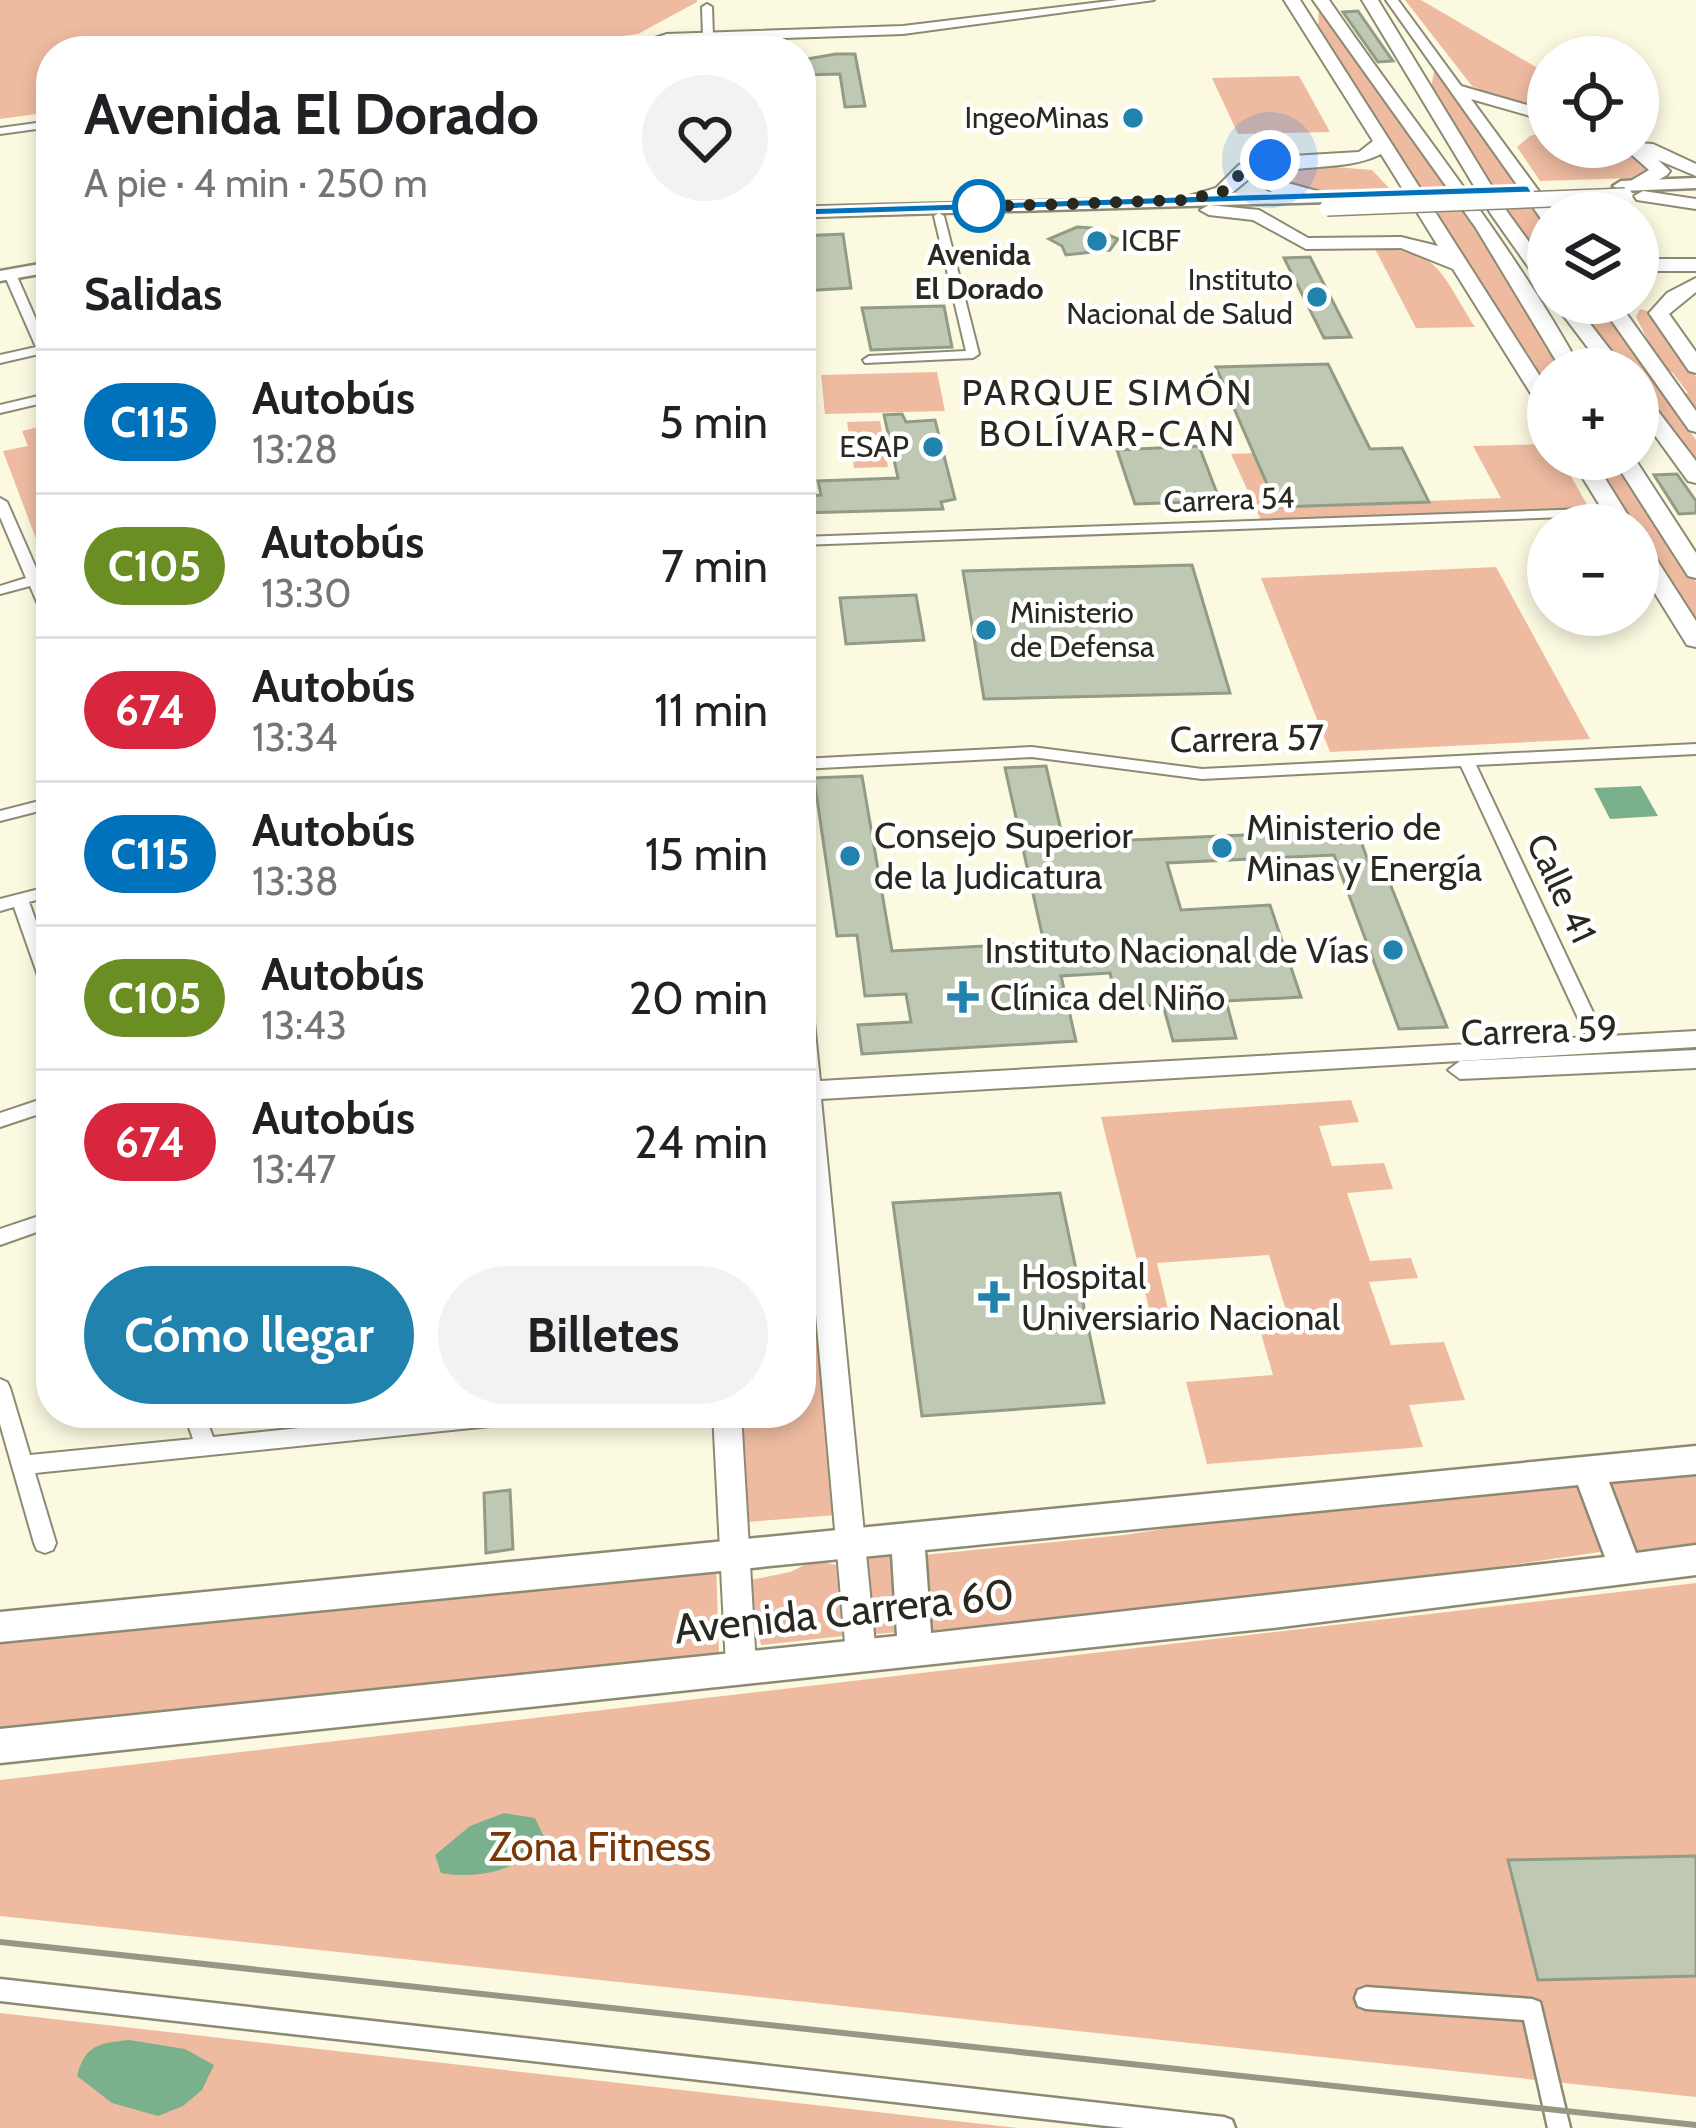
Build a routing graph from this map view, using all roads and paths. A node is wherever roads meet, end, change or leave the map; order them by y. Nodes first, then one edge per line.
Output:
1 (1148, 0) edge
2 (1292, 0) edge
3 (1318, 0) edge
4 (1370, 0) edge
5 (1390, 0) edge
6 (706, 4) edge
7 (1314, 34) junction
8 (708, 36) edge
9 (808, 36) edge
10 (1419, 41) junction
11 (1454, 89) junction
12 (1432, 101) junction
13 (1527, 110) edge
14 (36, 126) edge
15 (0, 131) edge
16 (1527, 137) edge
17 (1381, 142) junction
18 (1659, 156) edge
19 (1507, 161) junction
20 (1659, 168) edge
21 (1696, 171) edge
22 (1404, 180) junction
23 (1696, 183) edge
24 (1631, 191) junction
25 (1530, 192) edge
26 (1696, 193) edge
27 (1185, 200) junction
28 (1323, 202) junction
29 (1696, 203) edge
30 (1421, 207) junction
31 (1209, 209) junction
32 (816, 212) edge
33 (939, 216) junction
34 (816, 221) edge
35 (1527, 252) edge
36 (36, 262) edge
37 (1659, 265) edge
38 (1696, 265) edge
39 (36, 269) edge
40 (3, 272) edge
41 (1466, 278) junction
42 (1696, 282) edge
43 (1580, 324) edge
44 (1625, 324) edge
45 (1629, 330) junction
46 (36, 336) edge
47 (1557, 348) edge
48 (1599, 348) edge
49 (36, 351) edge
50 (0, 359) edge
51 (869, 360) dead end
52 (1696, 367) edge
53 (1527, 372) edge
54 (36, 401) edge
55 (0, 409) edge
56 (1659, 426) edge
57 (1696, 426) edge
58 (1696, 476) edge
59 (1638, 480) edge
60 (0, 502) edge
61 (1527, 522) edge
62 (816, 544) edge
63 (1696, 571) edge
64 (35, 580) joint
65 (1659, 581) edge
66 (0, 590) edge
67 (1696, 640) edge
68 (1696, 749) edge
69 (1466, 760) junction
70 (816, 763) edge
71 (36, 807) edge
72 (0, 816) edge
73 (36, 895) edge
74 (20, 899) junction
75 (0, 905) edge
76 (36, 944) edge
77 (1696, 1039) edge
78 (1599, 1044) junction
79 (1696, 1059) edge
80 (1387, 1060) junction
81 (816, 1090) edge
82 (36, 1108) edge
83 (0, 1120) edge
84 (816, 1201) edge
85 (36, 1224) edge
86 (0, 1237) edge
87 (0, 1388) edge
88 (199, 1428) edge
89 (324, 1428) edge
90 (729, 1428) edge
91 (206, 1446) junction
92 (1696, 1460) edge
93 (23, 1465) junction
94 (1588, 1470) junction
95 (908, 1537) junction
96 (850, 1542) junction
97 (45, 1543) dead end
98 (735, 1552) junction
99 (1696, 1560) edge
100 (1626, 1570) junction
101 (0, 1627) edge
102 (915, 1648) junction
103 (861, 1654) junction
104 (741, 1666) junction
105 (0, 1746) edge
106 (0, 1990) edge
107 (1366, 1999) dead end
108 (1171, 2125) edge
109 (1223, 2128) edge
110 (1559, 2128) edge

1 - 9 street
2 - 7 main road
3 - 7 main road
3 - 47 main road
4 - 12 main road
5 - 10 main road
6 - 8 street
7 - 17 main road
10 - 11 main road
10 - 12 main road
11 - 13 main road
11 - 19 main road
12 - 35 main road
14 - 15 street
16 - 19 main road
17 - 22 main road
17 - 27 main road
18 - 21 main road
19 - 25 main road
20 - 24 main road
22 - 28 main road
22 - 30 main road
23 - 24 main road
24 - 26 main road
24 - 28 main road, bridge
24 - 29 main road
27 - 28 main road
27 - 32 main road
28 - 30 main road
28 - 31 main road
30 - 41 main road
31 - 33 main road
31 - 41 main road
33 - 34 main road
33 - 51 street
36 - 40 main road
37 - 38 main road
39 - 40 main road
40 - 46 street
41 - 53 main road
42 - 45 main road
42 - 52 main road
43 - 48 main road
44 - 45 main road
45 - 57 main road
49 - 50 street
54 - 55 street
56 - 58 main road
59 - 63 main road
60 - 64 street
61 - 62 street, Carrera 54
64 - 66 street
65 - 67 main road
68 - 69 street, Carrera 57
69 - 70 street, Carrera 57
69 - 78 street, Calle 41
71 - 72 street
73 - 74 street
74 - 75 street
74 - 76 street
77 - 78 street, Carrera 59
78 - 80 street, Carrera 59
79 - 80 street, Carrera 59
80 - 81 street, Carrera 59
82 - 83 street
84 - 96 street
85 - 86 street
87 - 93 street
88 - 91 street
89 - 91 street
90 - 98 street
91 - 93 street
92 - 94 main road, Avenida Carrera 60
93 - 97 street
94 - 95 main road, Avenida Carrera 60
94 - 100 main road
95 - 96 main road, Avenida Carrera 60
95 - 102 main road
96 - 98 main road, Avenida Carrera 60
96 - 103 street
98 - 101 main road, Avenida Carrera 60
98 - 104 street
99 - 100 main road, Avenida Carrera 60
100 - 102 main road, Avenida Carrera 60
102 - 103 main road, Avenida Carrera 60
103 - 104 main road, Avenida Carrera 60
104 - 105 main road, Avenida Carrera 60
106 - 108 street
107 - 110 street
108 - 109 street

